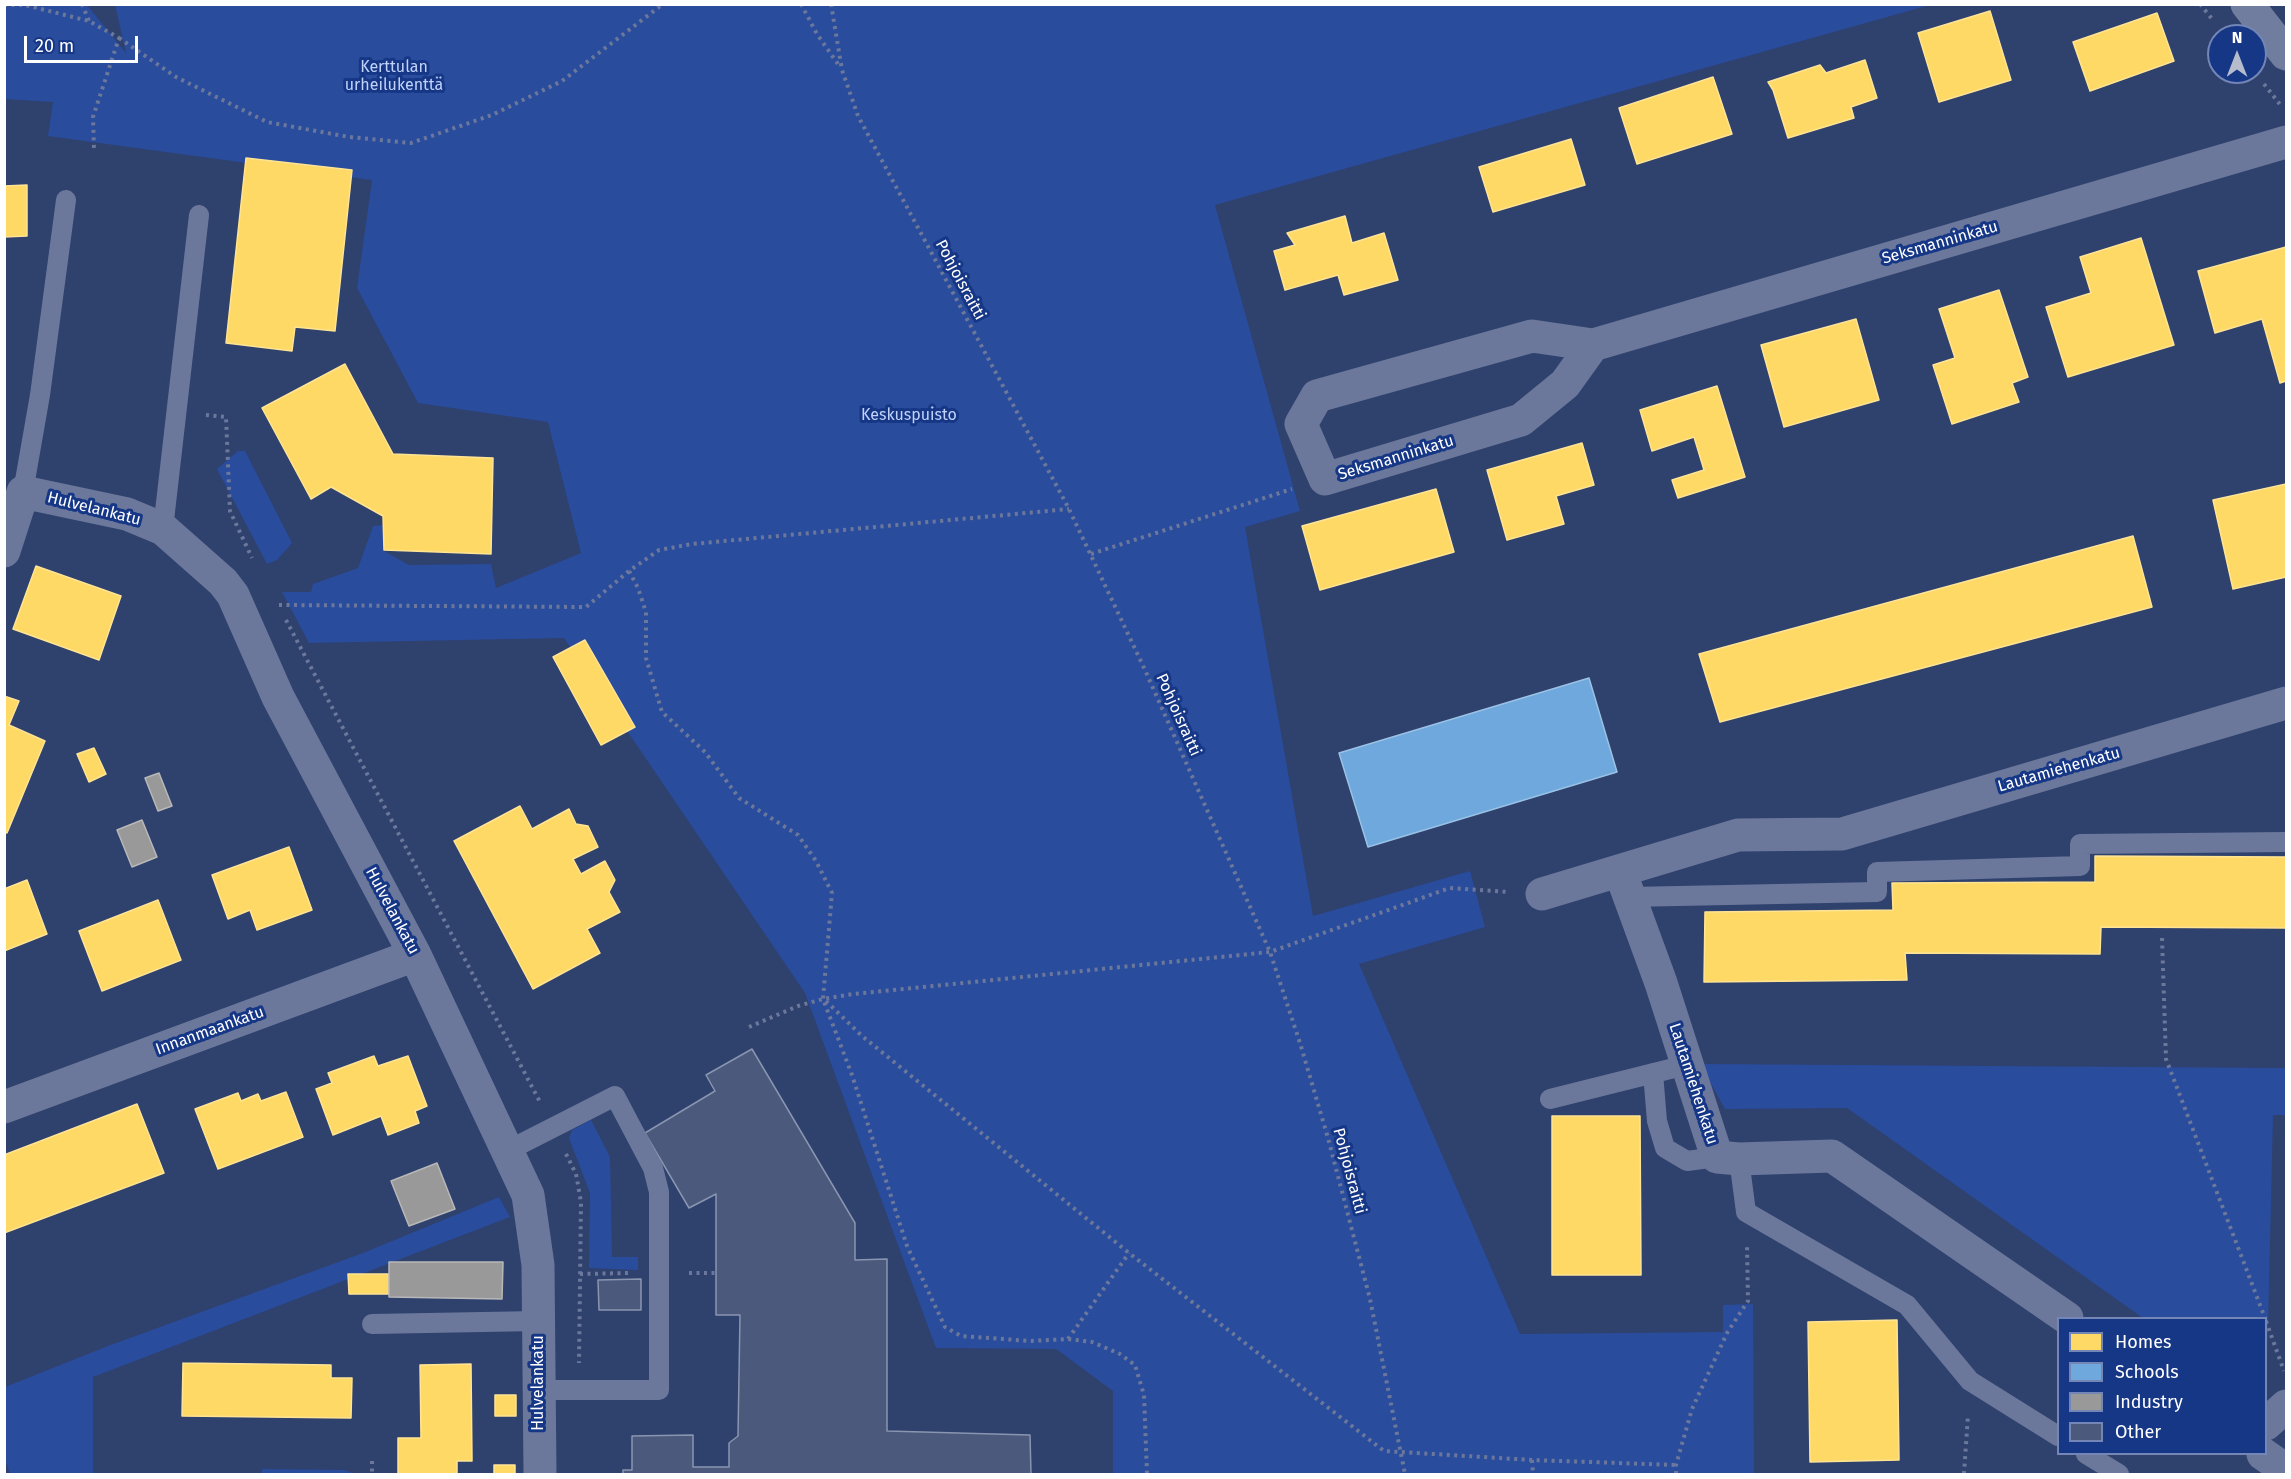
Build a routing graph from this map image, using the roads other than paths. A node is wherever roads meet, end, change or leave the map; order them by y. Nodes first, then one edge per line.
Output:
1 (2251, 6) edge
2 (2286, 54) edge
3 (2286, 142) edge
4 (66, 200) dead end
5 (199, 214) dead end
6 (1593, 345) junction
7 (23, 492) junction
8 (163, 529) junction
9 (4, 551) edge
10 (2286, 703) edge
11 (2286, 842) edge
12 (1624, 884) junction
13 (1542, 894) road end
14 (415, 955) junction
15 (1686, 1065) junction
16 (1653, 1073) junction
17 (1550, 1099) dead end
18 (4, 1107) edge
19 (509, 1150) junction
20 (1728, 1158) junction
21 (2066, 1317) edge
22 (538, 1321) junction
23 (372, 1324) dead end
24 (539, 1390) junction
25 (2286, 1406) edge
26 (2267, 1422) edge
27 (2057, 1435) edge
28 (2088, 1455) edge
29 (2264, 1455) edge
30 (2286, 1470) edge
31 (540, 1474) edge
32 (2119, 1474) edge

1 - 2 street
3 - 6 street, Seksmanninkatu
4 - 7 lane
5 - 8 lane
6 - 6 street, Seksmanninkatu
7 - 8 street, Hulvelankatu
7 - 9 street
8 - 14 street, Hulvelankatu
10 - 12 street, Lautamiehenkatu
11 - 12 lane
12 - 13 street, Lautamiehenkatu
12 - 15 street, Lautamiehenkatu
14 - 18 street, Innanmaankatu
14 - 19 street, Hulvelankatu
15 - 16 lane
15 - 20 street, Lautamiehenkatu
16 - 17 lane
16 - 20 lane
19 - 22 street, Hulvelankatu
19 - 24 lane
20 - 21 street, Lautamiehenkatu
20 - 27 lane
22 - 23 lane
22 - 24 street, Hulvelankatu
24 - 31 street, Hulvelankatu
25 - 26 street
28 - 32 lane
29 - 30 street

